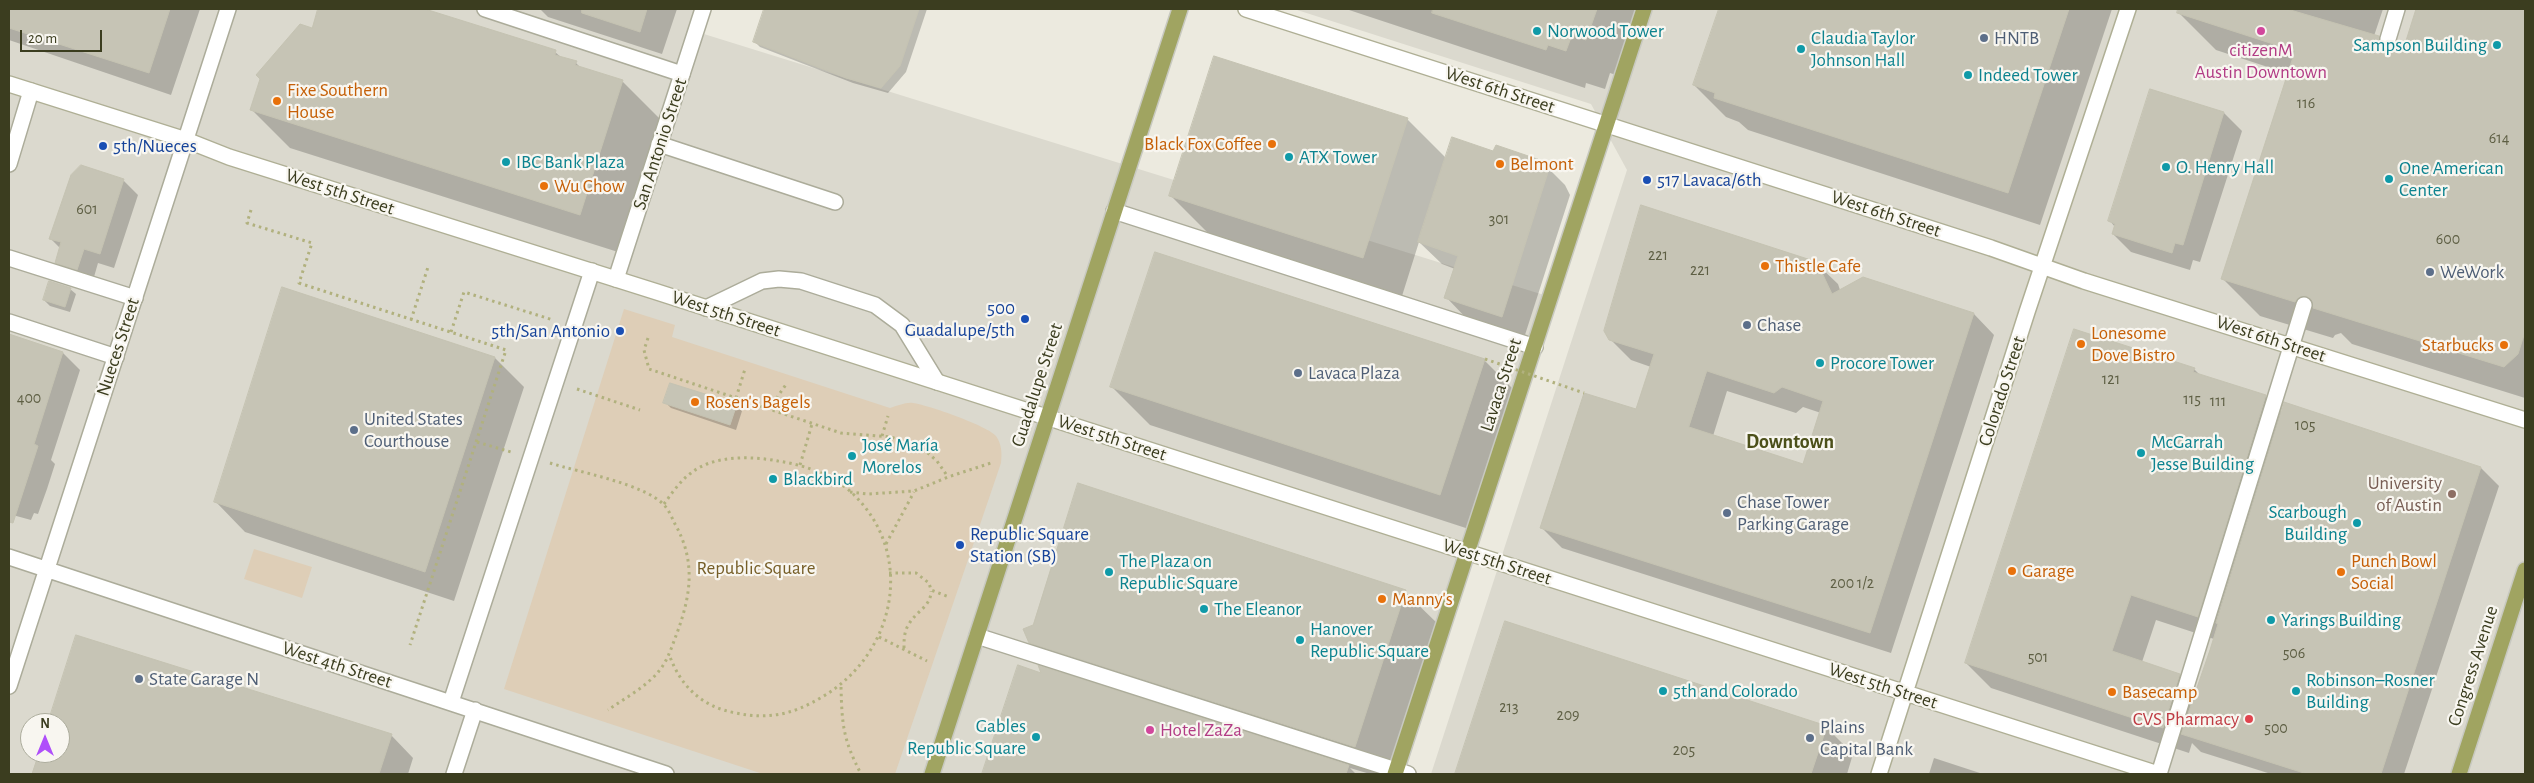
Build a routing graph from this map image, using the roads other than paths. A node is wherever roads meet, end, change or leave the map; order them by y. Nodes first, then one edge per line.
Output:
1 (228, 9) edge
2 (485, 9) edge
3 (703, 9) edge
4 (1180, 9) edge
5 (1246, 9) edge
6 (1644, 9) edge
7 (2128, 9) edge
8 (2397, 9) edge
9 (2388, 39) dead end
10 (682, 74) junction
11 (9, 84) edge
12 (31, 91) junction
13 (1607, 125) junction
14 (186, 140) junction
15 (659, 144) junction
16 (9, 164) edge
17 (835, 202) dead end
18 (1114, 211) junction
19 (9, 258) edge
20 (2044, 266) junction
21 (592, 271) junction
22 (616, 279) junction
23 (135, 298) junction
24 (2304, 305) dead end
25 (706, 308) junction
26 (9, 322) edge
27 (2293, 346) junction
28 (1535, 347) junction
29 (116, 357) junction
30 (937, 382) junction
31 (1048, 418) junction
32 (2525, 420) edge
33 (1468, 552) junction
34 (9, 557) edge
35 (46, 569) junction
36 (2525, 570) edge
37 (977, 636) junction
38 (9, 686) edge
39 (1905, 693) junction
40 (451, 702) junction
41 (475, 710) junction
42 (1400, 773) edge
43 (454, 774) edge
44 (666, 774) edge
45 (932, 774) edge
46 (1879, 774) edge
47 (2159, 774) edge
48 (2459, 774) edge

1 - 14 main road, Nueces Street
2 - 10 main road
3 - 10 main road, San Antonio Street
4 - 18 main road, Guadalupe Street
5 - 13 main road, West 6th Street
6 - 13 main road, Lavaca Street
7 - 20 main road, Colorado Street
8 - 9 main road
10 - 15 main road, San Antonio Street
11 - 12 main road, West 5th Street
12 - 14 main road, West 5th Street
12 - 16 main road
13 - 20 main road, West 6th Street
13 - 28 main road, Lavaca Street
14 - 21 main road, West 5th Street
14 - 23 main road, Nueces Street
15 - 17 main road
15 - 22 main road, San Antonio Street
18 - 28 main road
18 - 31 main road, Guadalupe Street
19 - 23 main road
20 - 27 main road, West 6th Street
20 - 39 main road, Colorado Street
21 - 22 main road, West 5th Street
21 - 40 main road
22 - 25 main road, West 5th Street
23 - 29 main road, Nueces Street
24 - 27 main road
25 - 30 main road, West 5th Street
25 - 30 main road
26 - 29 main road
27 - 32 main road, West 6th Street
27 - 47 main road
28 - 33 main road, Lavaca Street
29 - 35 main road, Nueces Street
30 - 31 main road, West 5th Street
31 - 33 main road, West 5th Street
31 - 37 main road, Guadalupe Street
33 - 39 main road, West 5th Street
33 - 42 main road, Lavaca Street
34 - 35 main road, West 4th Street
35 - 38 main road, Nueces Street
35 - 40 main road, West 4th Street
36 - 48 main road, Congress Avenue
37 - 42 main road
37 - 45 main road, Guadalupe Street
39 - 46 main road, Colorado Street
39 - 47 main road, West 5th Street
40 - 41 main road, West 4th Street
41 - 43 main road
41 - 44 main road, West 4th Street

